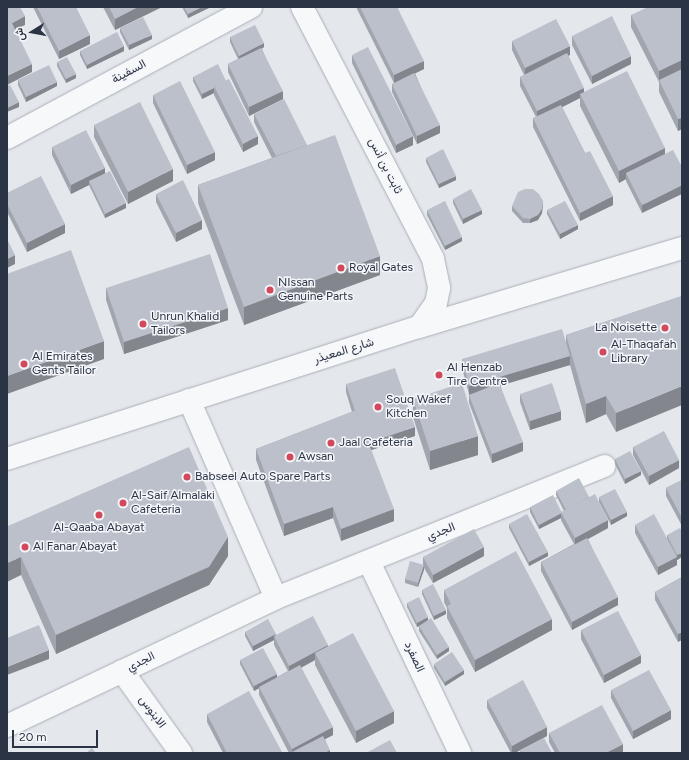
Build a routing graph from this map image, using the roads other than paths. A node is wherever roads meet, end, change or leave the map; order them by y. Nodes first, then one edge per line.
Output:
1 (251, 7) edge
2 (302, 7) edge
3 (7, 138) edge
4 (676, 253) edge
5 (420, 327) junction
6 (189, 400) junction
7 (7, 458) edge
8 (605, 466) dead end
9 (369, 562) junction
10 (276, 598) junction
11 (122, 671) junction
12 (7, 726) edge
13 (181, 753) edge
14 (460, 753) edge

1 - 3 street, السفينة
2 - 5 street, ثابت بن أنس
4 - 5 street, شارع المعيذر
5 - 6 street, شارع المعيذر
6 - 7 street, شارع المعيذر
6 - 10 street
8 - 9 street, الجدي
9 - 10 street, الجدي
9 - 14 street, الصفرد
10 - 11 street, الجدي
11 - 12 street, الجدي
11 - 13 street, الابنوس

